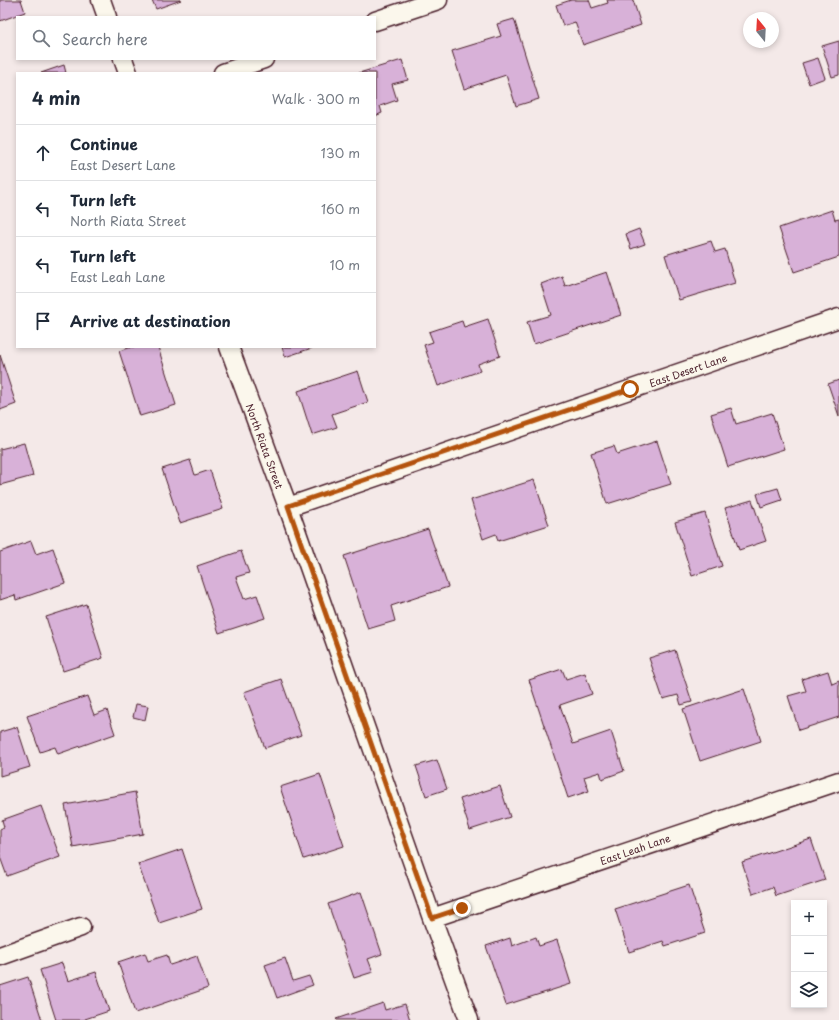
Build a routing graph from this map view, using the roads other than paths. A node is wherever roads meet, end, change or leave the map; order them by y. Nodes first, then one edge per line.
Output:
1 (101, 0) edge
2 (438, 0) edge
3 (107, 16) edge
4 (376, 21) edge
5 (123, 60) edge
6 (261, 60) edge
7 (128, 72) edge
8 (226, 72) edge
9 (839, 318) edge
10 (229, 348) edge
11 (288, 506) junction
12 (839, 781) edge
13 (432, 918) junction
14 (81, 927) dead end
15 (0, 956) edge
16 (469, 1020) edge

1 - 3 street
2 - 4 street
5 - 7 street
6 - 8 street
9 - 11 street, East Desert Lane
10 - 11 street, North Riata Street
11 - 13 street, North Riata Street
12 - 13 street, East Leah Lane
13 - 16 street, North Riata Street
14 - 15 street

